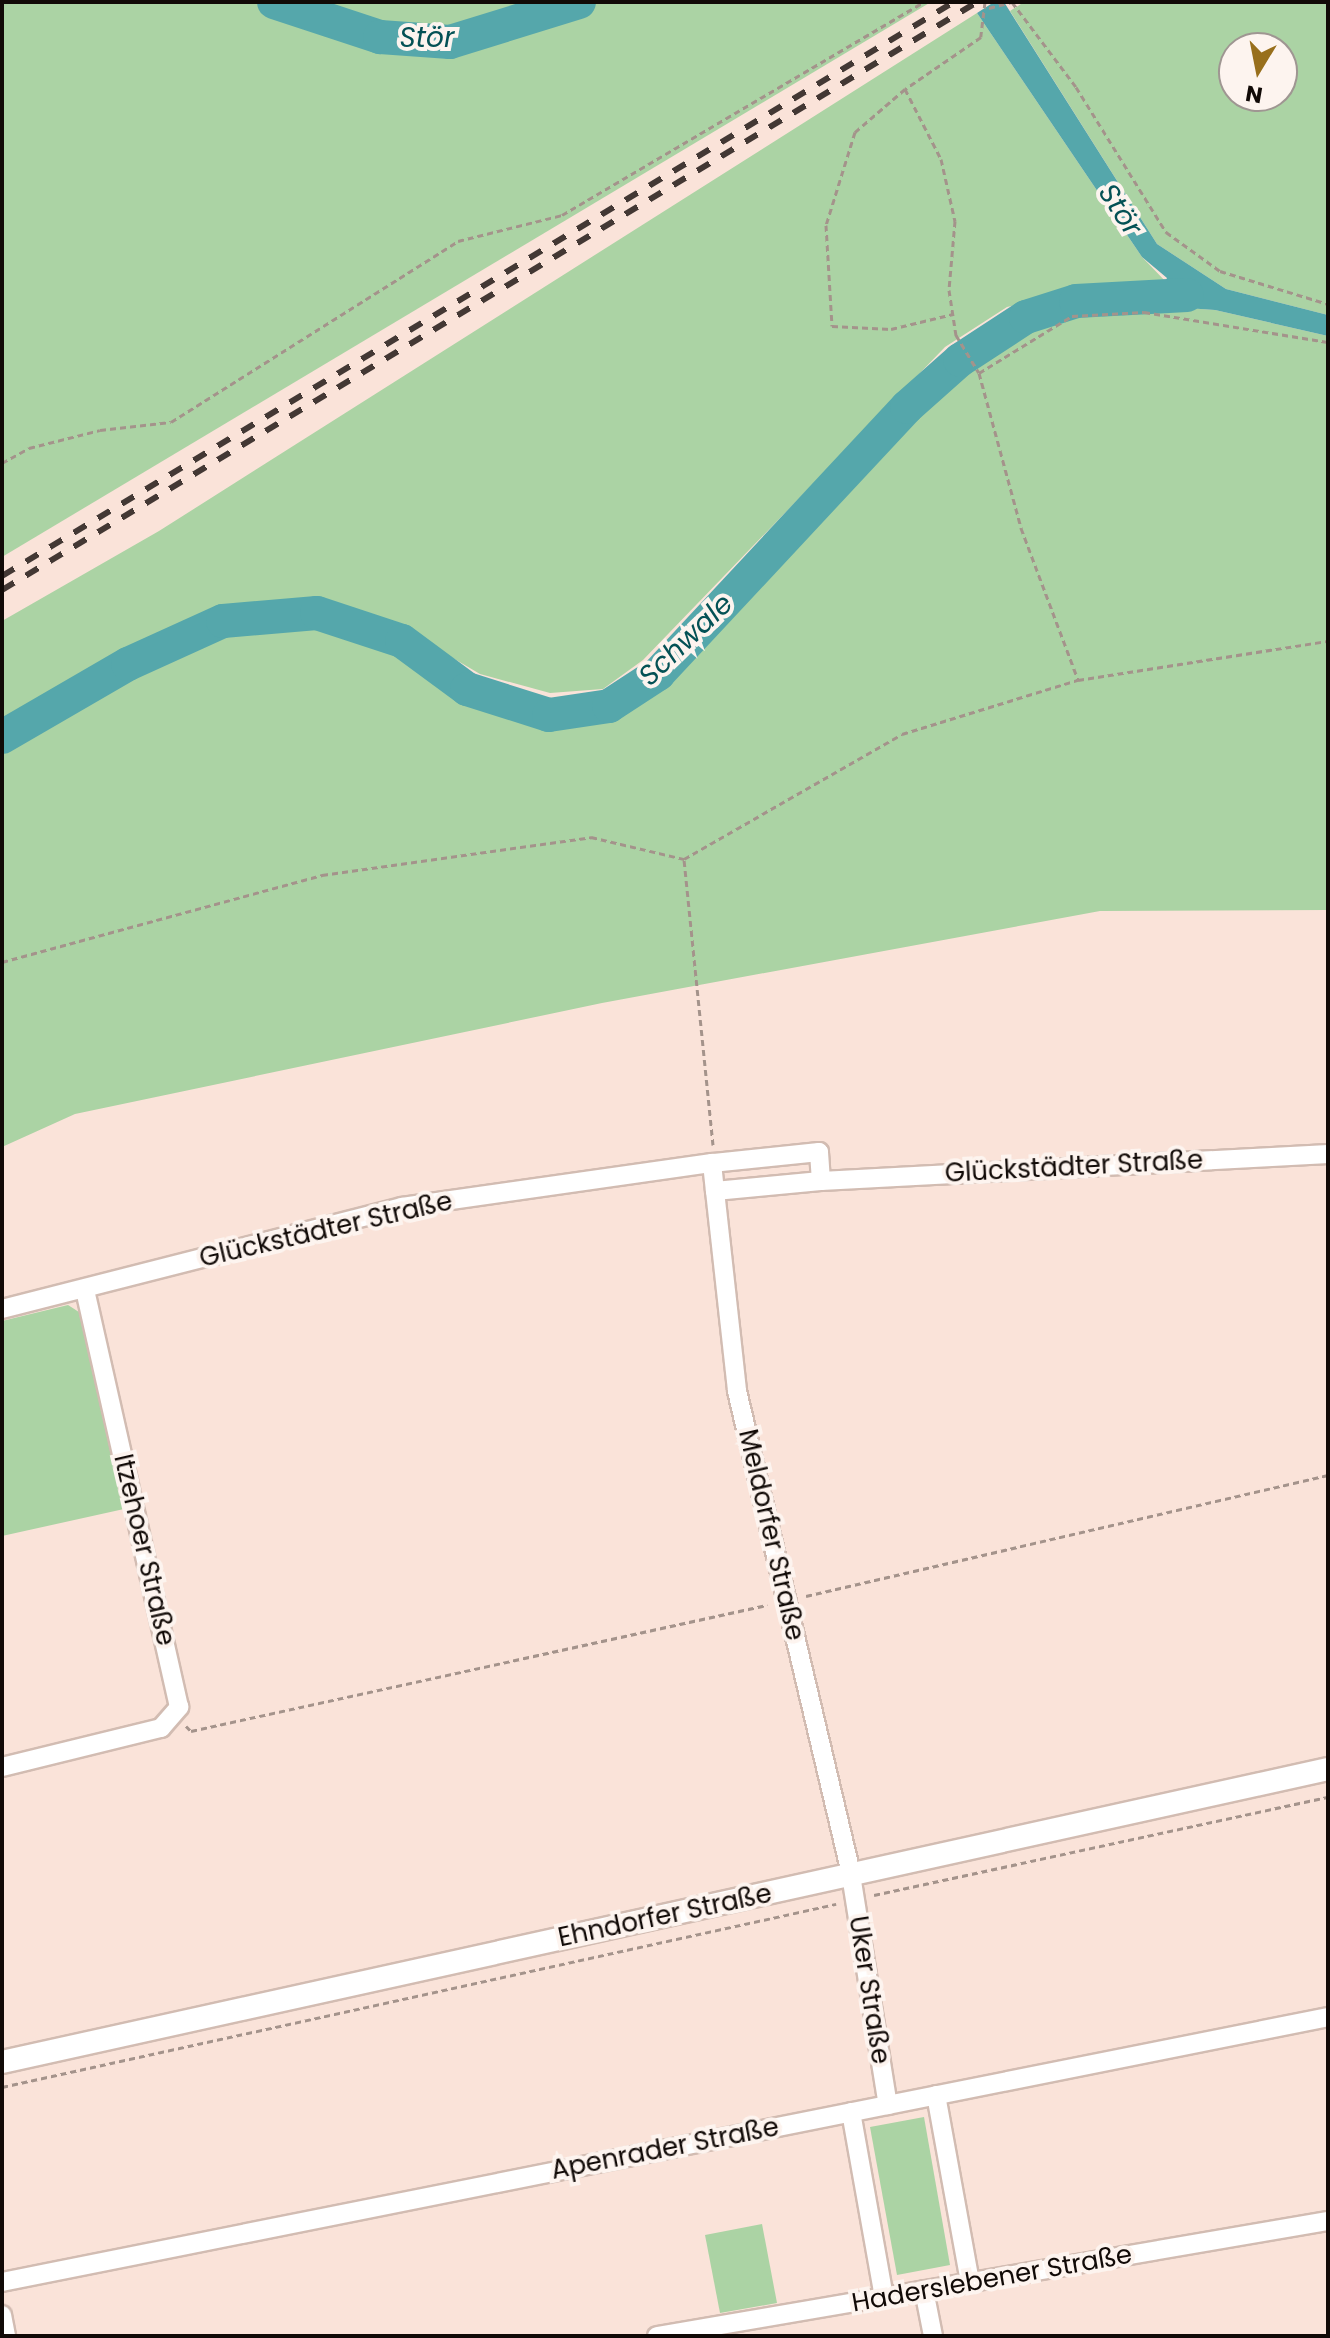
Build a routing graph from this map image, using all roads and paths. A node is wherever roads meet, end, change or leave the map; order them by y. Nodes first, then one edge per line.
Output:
1 (923, 2) edge
2 (985, 2) edge
3 (1012, 2) edge
4 (989, 8) junction
5 (905, 89) junction
6 (1328, 304) edge
7 (953, 314) junction
8 (1328, 342) edge
9 (979, 373) junction
10 (2, 463) edge
11 (1328, 641) edge
12 (1078, 680) junction
13 (684, 859) junction
14 (2, 962) edge
15 (1328, 1154) edge
16 (713, 1160) junction
17 (821, 1181) junction
18 (715, 1191) junction
19 (85, 1289) junction
20 (2, 1309) edge
21 (1328, 1475) edge
22 (787, 1600) junction
23 (175, 1716) junction
24 (2, 1767) edge
25 (1328, 1769) edge
26 (1328, 1797) edge
27 (851, 1875) junction
28 (855, 1900) junction
29 (1328, 2017) edge
30 (2, 2062) edge
31 (2, 2087) edge
32 (936, 2095) junction
33 (888, 2105) junction
34 (851, 2112) junction
35 (1328, 2221) edge
36 (2, 2282) edge
37 (970, 2282) junction
38 (924, 2290) junction
39 (884, 2297) junction
40 (2, 2315) edge
41 (6, 2336) edge
42 (657, 2336) edge
43 (933, 2336) edge

1 - 10 path
2 - 4 path
3 - 4 path
3 - 6 path
4 - 5 path
5 - 7 path
5 - 7 path
7 - 9 path
8 - 9 path
9 - 12 path
11 - 12 path
12 - 13 path
13 - 14 path
13 - 16 path
15 - 17 street, Glückstädter Straße
16 - 17 street, Glückstädter Straße
16 - 18 street
16 - 19 street, Glückstädter Straße
17 - 18 street, Glückstädter Straße
18 - 22 street, Meldorfer Straße
19 - 20 street
19 - 23 street, Itzehoer Straße
21 - 22 path
22 - 23 path
22 - 27 street, Meldorfer Straße
23 - 24 street
25 - 27 street, Ehndorfer Straße
26 - 28 path
27 - 28 street, Uker Straße
27 - 30 street, Ehndorfer Straße
28 - 31 path
28 - 33 street, Uker Straße
29 - 32 street, Apenrader Straße
32 - 33 street, Apenrader Straße
32 - 37 street
33 - 34 street, Apenrader Straße
34 - 36 street, Apenrader Straße
34 - 39 street
35 - 37 street, Haderslebener Straße
37 - 38 street, Haderslebener Straße
38 - 39 street, Haderslebener Straße
38 - 43 street
39 - 42 street, Haderslebener Straße
40 - 41 street

